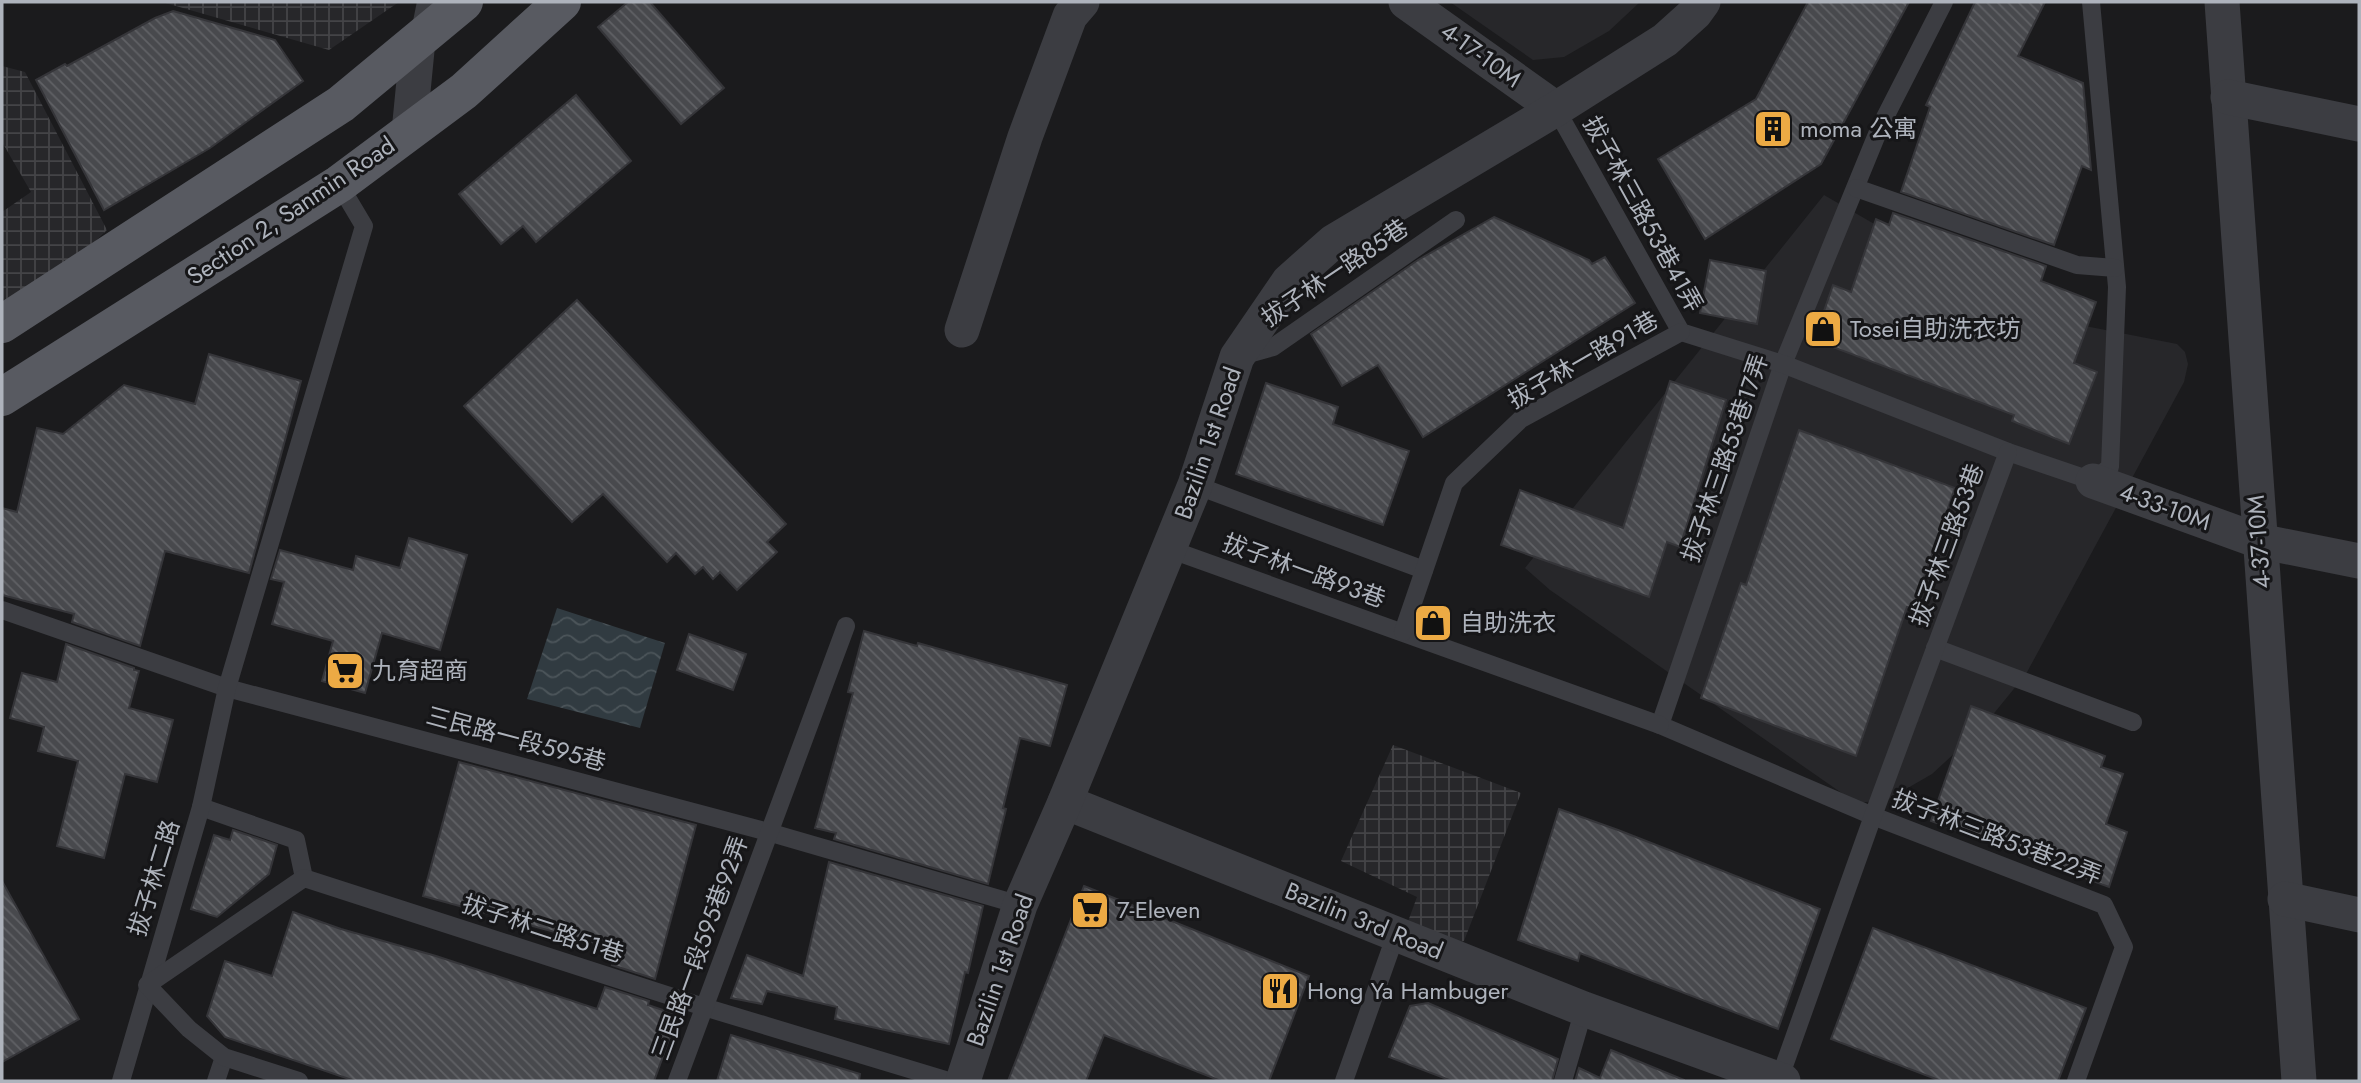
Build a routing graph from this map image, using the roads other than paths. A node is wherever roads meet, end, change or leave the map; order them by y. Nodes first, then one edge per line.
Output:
1 (426, 2) edge
2 (464, 2) edge
3 (562, 2) edge
4 (1082, 2) edge
5 (1406, 2) edge
6 (1703, 2) edge
7 (1944, 2) edge
8 (2091, 2) edge
9 (2222, 2) edge
10 (418, 40) junction
11 (2228, 97) junction
12 (1556, 109) junction
13 (2359, 124) edge
14 (409, 132) junction
15 (339, 184) junction
16 (1856, 188) junction
17 (1456, 220) dead end
18 (2115, 268) junction
19 (2, 324) edge
20 (962, 330) dead end
21 (1681, 332) junction
22 (1237, 357) junction
23 (1783, 364) junction
24 (2, 397) edge
25 (2008, 452) junction
26 (2093, 481) junction
27 (1195, 485) junction
28 (2259, 541) junction
29 (1169, 549) junction
30 (2359, 561) edge
31 (1424, 570) junction
32 (2, 610) edge
33 (846, 626) dead end
34 (1403, 632) junction
35 (1935, 648) junction
36 (228, 688) junction
37 (2133, 722) dead end
38 (1660, 725) junction
39 (1065, 802) junction
40 (201, 807) junction
41 (1872, 816) junction
42 (768, 832) junction
43 (304, 878) junction
44 (2286, 899) junction
45 (1020, 905) junction
46 (2359, 915) edge
47 (1396, 934) junction
48 (147, 985) junction
49 (704, 1007) junction
50 (1584, 1009) junction
51 (224, 1057) junction
52 (121, 1081) edge
53 (216, 1081) edge
54 (299, 1081) edge
55 (677, 1081) edge
56 (949, 1081) edge
57 (963, 1081) edge
58 (1345, 1081) edge
59 (1563, 1081) edge
60 (1781, 1081) edge
61 (2076, 1081) edge
62 (2299, 1081) edge

1 - 10 lane
2 - 10 main road
3 - 14 main road, Section 2, Sanmin Road
4 - 20 street
5 - 12 street, 4-17-10M
6 - 12 street, Bazilin 1st Road
7 - 16 lane, 拔子林三路53巷17弄
8 - 18 lane
9 - 11 street, 4-37-10M
10 - 14 street
10 - 19 main road
11 - 13 street
11 - 28 street, 4-37-10M
12 - 21 lane, 拔子林三路53巷41弄
12 - 22 street, Bazilin 1st Road
14 - 15 main road, Section 2, Sanmin Road
15 - 24 main road, Section 2, Sanmin Road
15 - 36 lane, 拔子林二路
16 - 18 lane
16 - 23 lane, 拔子林三路53巷17弄
17 - 22 lane, 拔子林一路85巷
18 - 26 lane
21 - 23 lane, 拔子林三路53巷41弄
21 - 31 lane, 拔子林一路91巷
22 - 27 street, Bazilin 1st Road
23 - 25 lane, 拔子林三路53巷41弄
23 - 38 lane, 拔子林三路53巷17弄
25 - 26 lane, 拔子林三路53巷
25 - 35 lane, 拔子林三路53巷
26 - 28 street, 4-33-10M
27 - 29 street, Bazilin 1st Road
27 - 31 lane
28 - 30 street, 4-33-10M
28 - 44 street, 4-37-10M
29 - 34 lane, 拔子林一路93巷
29 - 39 street, Bazilin 1st Road
31 - 34 lane, 拔子林一路91巷
32 - 36 lane, 三民路一段595巷
33 - 42 lane, 三民路一段595巷92弄
34 - 38 lane, 拔子林一路93巷
35 - 37 lane
35 - 41 lane, 拔子林三路53巷
36 - 40 lane, 拔子林二路
36 - 42 lane, 三民路一段595巷
38 - 41 lane
39 - 45 street, Bazilin 1st Road
39 - 47 street, Bazilin 3rd Road
40 - 43 lane
40 - 48 lane, 拔子林二路
41 - 60 lane, 拔子林三路53巷
41 - 61 lane, 拔子林三路53巷22弄
42 - 45 lane, 三民路一段595巷
42 - 49 lane, 三民路一段595巷92弄
43 - 48 lane
43 - 49 lane, 拔子林二路51巷
44 - 46 street
44 - 62 street, 4-37-10M
45 - 57 street, Bazilin 1st Road
47 - 50 street, Bazilin 3rd Road
47 - 58 lane
48 - 51 lane
48 - 52 lane, 拔子林二路
49 - 55 lane, 三民路一段595巷92弄
49 - 56 lane, 拔子林二路51巷
50 - 59 lane
50 - 60 street, Bazilin 3rd Road
51 - 53 lane
51 - 54 lane

